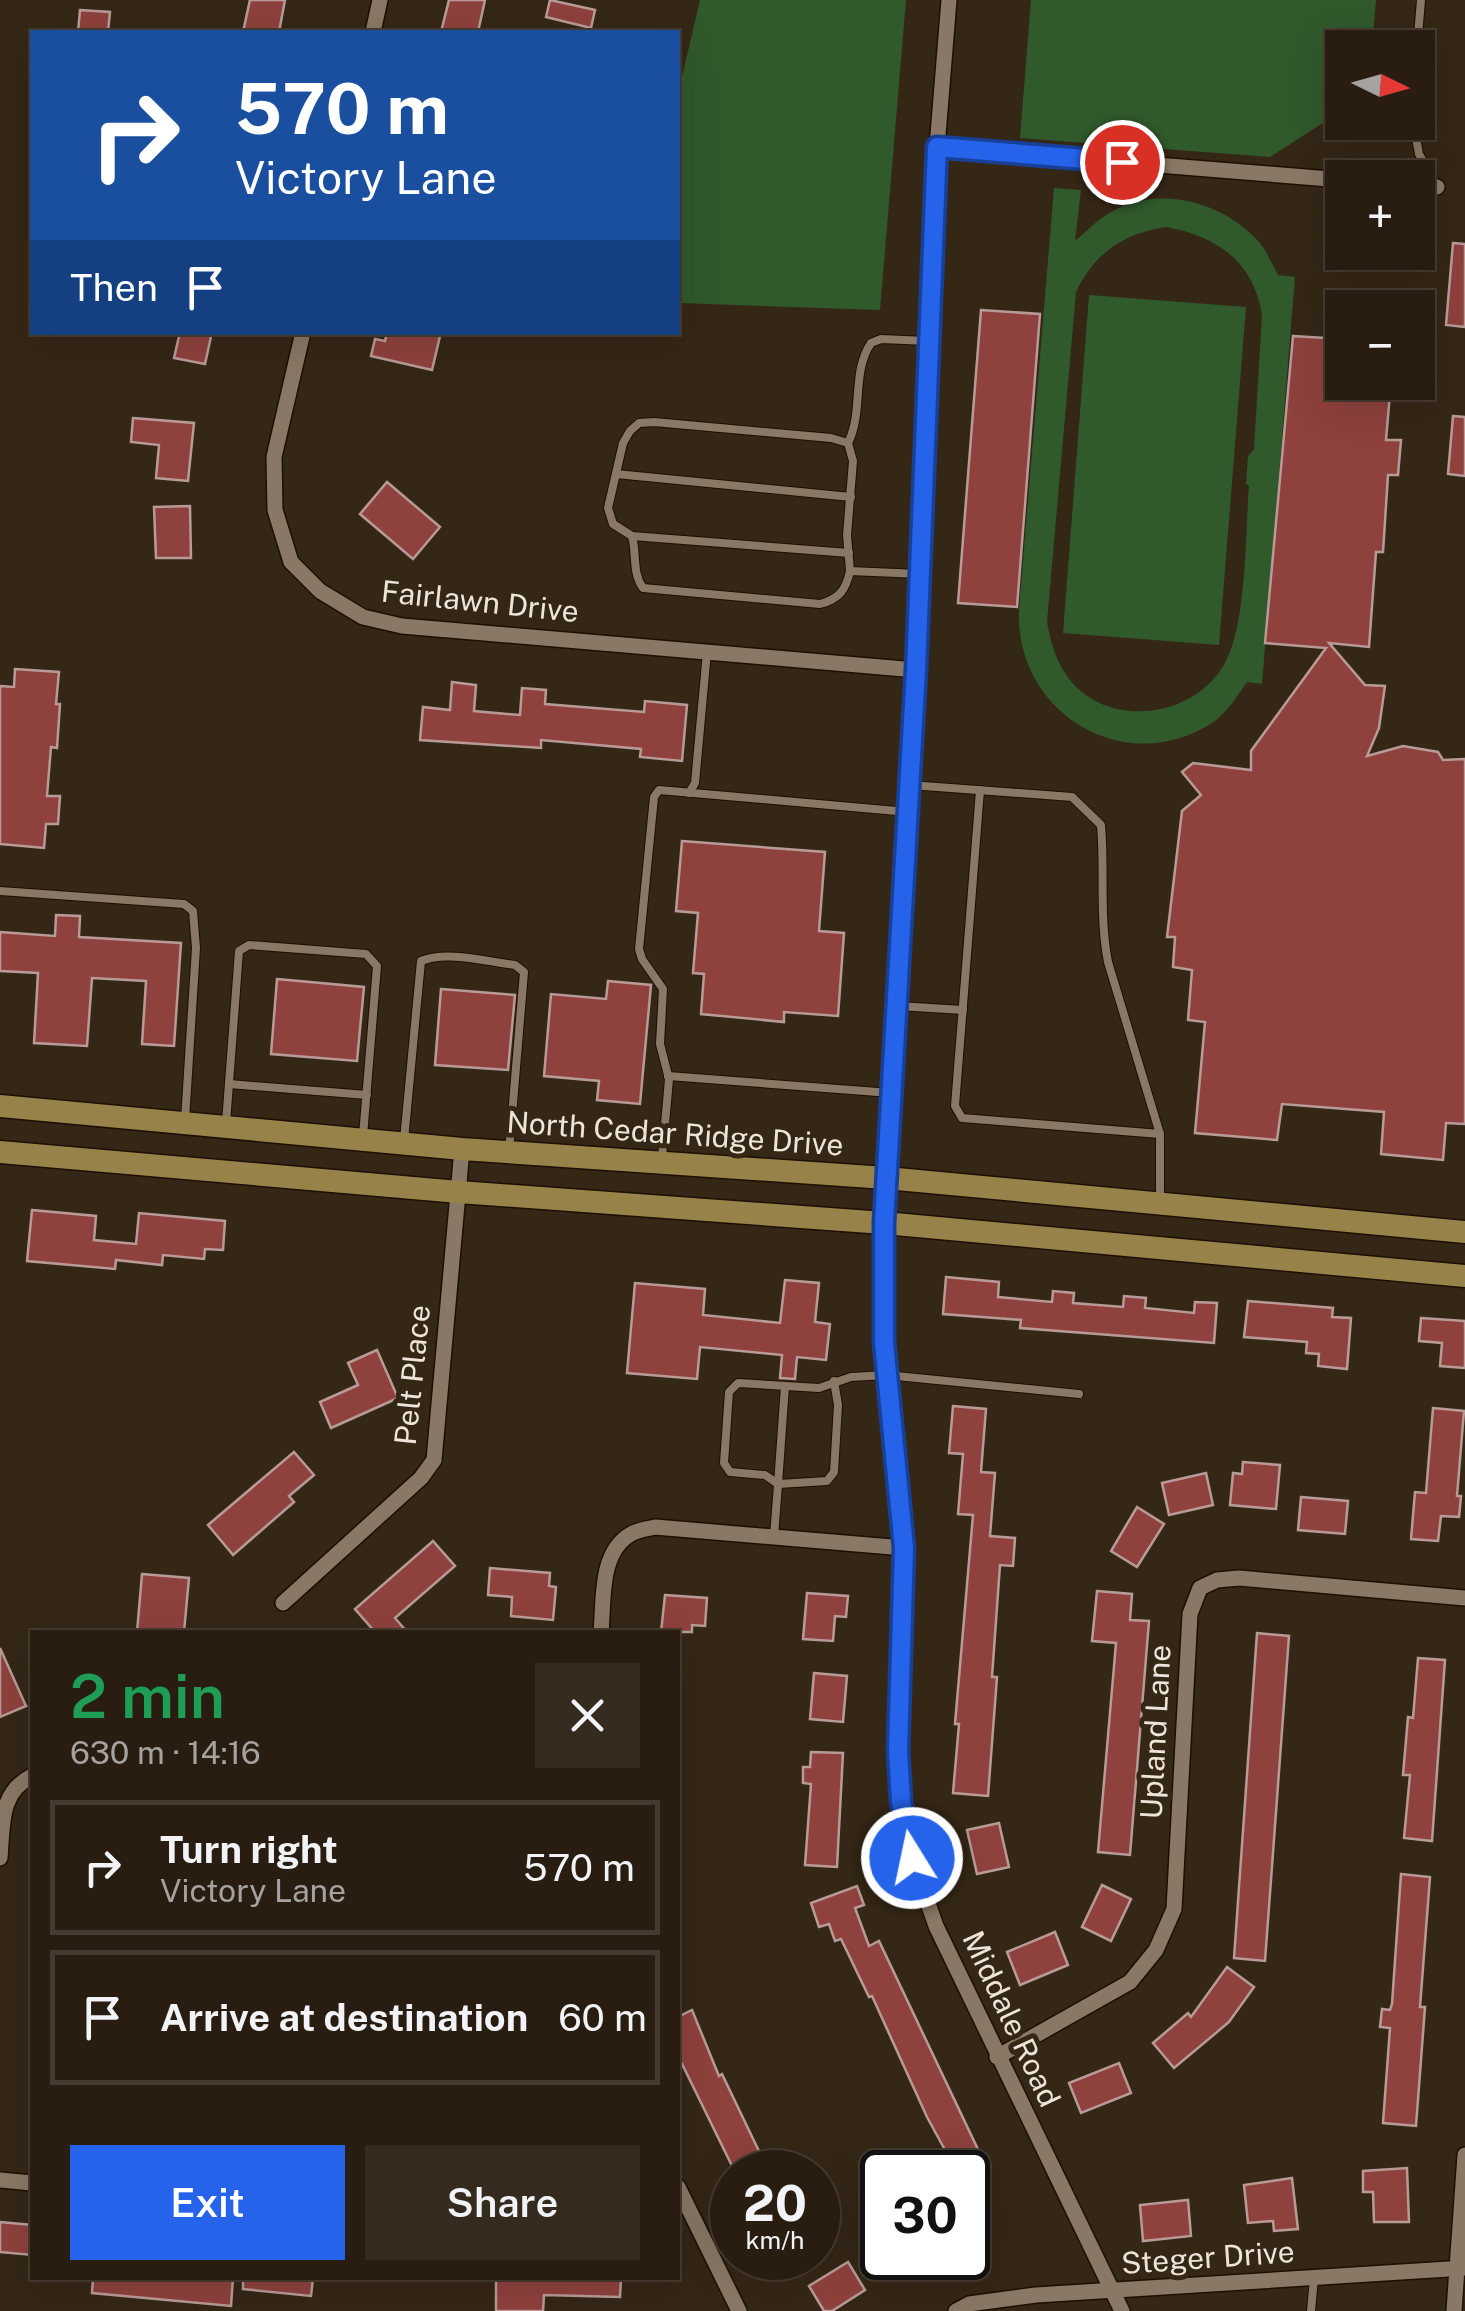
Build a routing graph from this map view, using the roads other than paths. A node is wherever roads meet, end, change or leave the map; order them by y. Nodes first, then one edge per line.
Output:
1 (380, 0) edge
2 (949, 0) edge
3 (1421, 0) edge
4 (373, 30) edge
5 (1418, 30) edge
6 (1417, 140) edge
7 (937, 147) junction
8 (1325, 179) edge
9 (1437, 187) edge
10 (301, 335) edge
11 (928, 341) junction
12 (848, 443) junction
13 (616, 474) junction
14 (851, 497) junction
15 (632, 536) junction
16 (849, 553) junction
17 (850, 570) junction
18 (920, 574) junction
19 (707, 652) junction
20 (916, 670) junction
21 (910, 786) junction
22 (980, 790) junction
23 (689, 793) junction
24 (908, 812) junction
25 (0, 891) edge
26 (897, 1006) junction
27 (964, 1010) junction
28 (668, 1076) junction
29 (229, 1084) junction
30 (892, 1093) junction
31 (366, 1094) junction
32 (0, 1106) edge
33 (185, 1126) junction
34 (226, 1129) junction
35 (1160, 1134) junction
36 (363, 1141) junction
37 (404, 1144) junction
38 (462, 1149) junction
39 (0, 1152) edge
40 (508, 1152) junction
41 (661, 1163) junction
42 (886, 1178) junction
43 (458, 1192) junction
44 (1160, 1204) junction
45 (884, 1222) junction
46 (1465, 1232) edge
47 (1465, 1276) edge
48 (886, 1375) junction
49 (834, 1381) junction
50 (785, 1386) junction
51 (1079, 1394) dead end
52 (778, 1484) junction
53 (774, 1537) junction
54 (904, 1548) junction
55 (1465, 1598) edge
56 (282, 1604) dead end
57 (601, 1630) edge
58 (30, 1777) edge
59 (0, 1858) edge
60 (997, 2056) junction
61 (1465, 2155) edge
62 (0, 2180) edge
63 (30, 2183) edge
64 (680, 2190) edge
65 (1461, 2268) edge
66 (1314, 2278) junction
67 (1115, 2292) junction
68 (739, 2311) edge
69 (956, 2311) edge
70 (1122, 2311) edge
71 (1311, 2311) edge
72 (1454, 2311) edge

1 - 4 street
2 - 7 street, Middale Road
3 - 5 lane
6 - 9 lane
7 - 8 street
7 - 11 street, Middale Road
10 - 19 street, Fairlawn Drive
11 - 12 lane
11 - 18 street, Middale Road
12 - 13 lane
12 - 14 lane
13 - 14 lane
13 - 15 lane
14 - 16 lane
15 - 16 lane
15 - 17 lane
16 - 17 lane
17 - 18 lane
18 - 20 street, Middale Road
19 - 20 street, Fairlawn Drive
19 - 23 lane
20 - 21 street, Middale Road
21 - 22 lane
21 - 24 street, Middale Road
22 - 27 lane
22 - 35 lane
23 - 24 lane
23 - 28 lane
24 - 26 street, Middale Road
25 - 33 lane
26 - 27 lane
26 - 30 street, Middale Road
27 - 35 lane
28 - 30 lane
28 - 41 lane
29 - 31 lane
29 - 31 lane
29 - 34 lane
30 - 42 street, Middale Road
31 - 36 lane
32 - 33 main road, North Cedar Ridge Drive
33 - 34 main road, North Cedar Ridge Drive
34 - 36 main road, North Cedar Ridge Drive
35 - 44 lane
36 - 37 main road, North Cedar Ridge Drive
37 - 38 main road, North Cedar Ridge Drive
37 - 40 lane
38 - 40 main road, North Cedar Ridge Drive
38 - 43 street, Pelt Place
39 - 43 main road
40 - 41 main road, North Cedar Ridge Drive
41 - 42 main road, North Cedar Ridge Drive
42 - 44 main road, North Cedar Ridge Drive
42 - 45 street, Middale Road
43 - 45 main road
43 - 56 street, Pelt Place
44 - 46 main road, North Cedar Ridge Drive
45 - 47 main road
45 - 48 street, Middale Road
48 - 49 lane
48 - 51 lane
48 - 54 street, Middale Road
49 - 50 lane
49 - 52 lane
50 - 52 lane
50 - 52 lane
52 - 53 lane
53 - 54 street
53 - 57 street
54 - 60 street, Middale Road
55 - 60 street, Upland Lane
58 - 59 street
60 - 67 street, Middale Road
61 - 65 street
62 - 63 street
64 - 68 street
65 - 66 street, Steger Drive
65 - 72 street
66 - 67 street, Steger Drive
66 - 71 lane
67 - 69 street, Steger Drive
67 - 70 street, Middale Road

